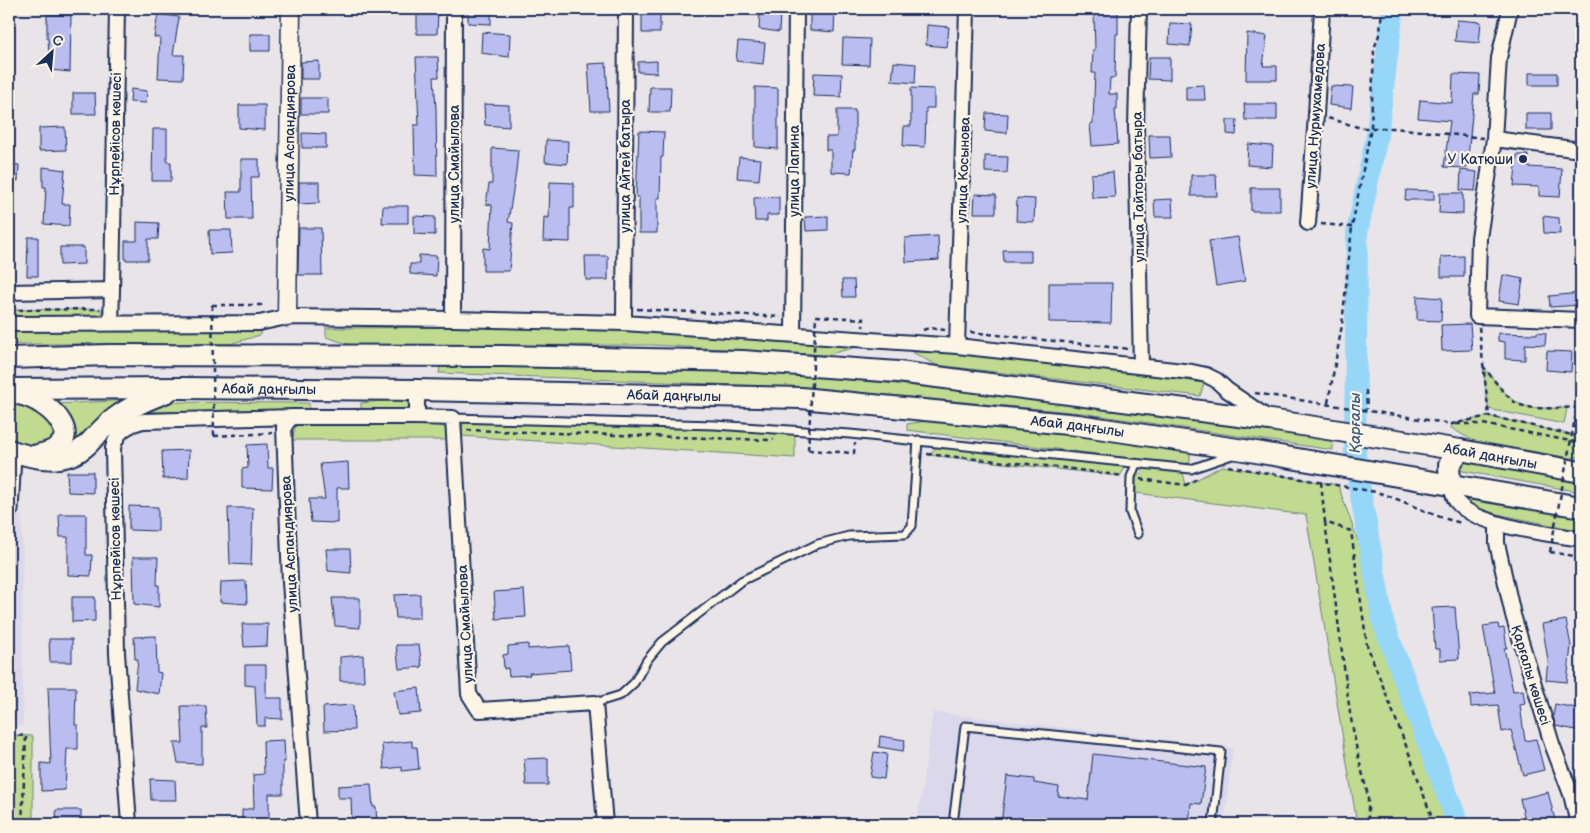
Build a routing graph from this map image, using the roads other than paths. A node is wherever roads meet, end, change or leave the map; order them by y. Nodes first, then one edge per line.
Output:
1 (117, 9) edge
2 (291, 9) edge
3 (454, 9) edge
4 (626, 9) edge
5 (796, 9) edge
6 (968, 9) edge
7 (1139, 9) edge
8 (1322, 9) edge
9 (1510, 9) edge
10 (1494, 139) junction
11 (1581, 150) edge
12 (1308, 224) road end
13 (112, 290) junction
14 (9, 292) edge
15 (110, 316) junction
16 (287, 317) junction
17 (453, 319) junction
18 (1581, 320) edge
19 (624, 323) junction
20 (9, 324) edge
21 (793, 334) junction
22 (957, 346) junction
23 (9, 358) edge
24 (1141, 366) junction
25 (180, 388) junction
26 (417, 390) junction
27 (9, 391) edge
28 (293, 417) junction
29 (417, 417) junction
30 (1270, 420) junction
31 (453, 424) junction
32 (918, 440) junction
33 (1244, 450) junction
34 (1460, 450) junction
35 (19, 453) edge
36 (1136, 464) junction
37 (1581, 472) edge
38 (1450, 484) junction
39 (1581, 507) edge
40 (14, 511) dead end
41 (1497, 524) junction
42 (1138, 534) dead end
43 (1581, 539) edge
44 (595, 703) junction
45 (129, 824) edge
46 (308, 824) edge
47 (605, 824) edge
48 (953, 824) edge
49 (1213, 824) edge
50 (1578, 824) edge

1 - 13 street, Нұрпейісов көшесі
2 - 16 street, улица Аспандиярова
3 - 17 street, улица Смайылова
4 - 19 street, улица Айтей батыра
5 - 21 street, улица Лапина
6 - 22 street, улица Косынова
7 - 24 street, улица Тайторы батыра
8 - 12 street, улица Нурмухамедова
9 - 10 street
10 - 11 street
10 - 18 street
13 - 14 street
13 - 15 street, Нұрпейісов көшесі
15 - 16 street
15 - 20 street
16 - 17 street
17 - 19 street
19 - 21 street
21 - 22 street
22 - 24 street
23 - 30 main road
24 - 30 street
25 - 26 main road, Абай даңғылы
25 - 27 main road, Абай даңғылы
25 - 35 main road
26 - 29 street
26 - 33 main road, Абай даңғылы
27 - 35 main road
28 - 29 street
28 - 45 street, Нұрпейісов көшесі
28 - 46 street, улица Аспандиярова
29 - 31 street
30 - 34 main road, Абай даңғылы
31 - 32 lane
31 - 44 street, улица Смайылова
32 - 36 lane
32 - 44 lane
33 - 36 lane
33 - 38 main road, Абай даңғылы
34 - 37 main road, Абай даңғылы
34 - 38 main road
35 - 40 lane
36 - 42 lane
38 - 39 main road, Абай даңғылы
38 - 41 street
41 - 43 street
41 - 50 street, Қарғалы көшесі
44 - 47 street
48 - 49 lane

